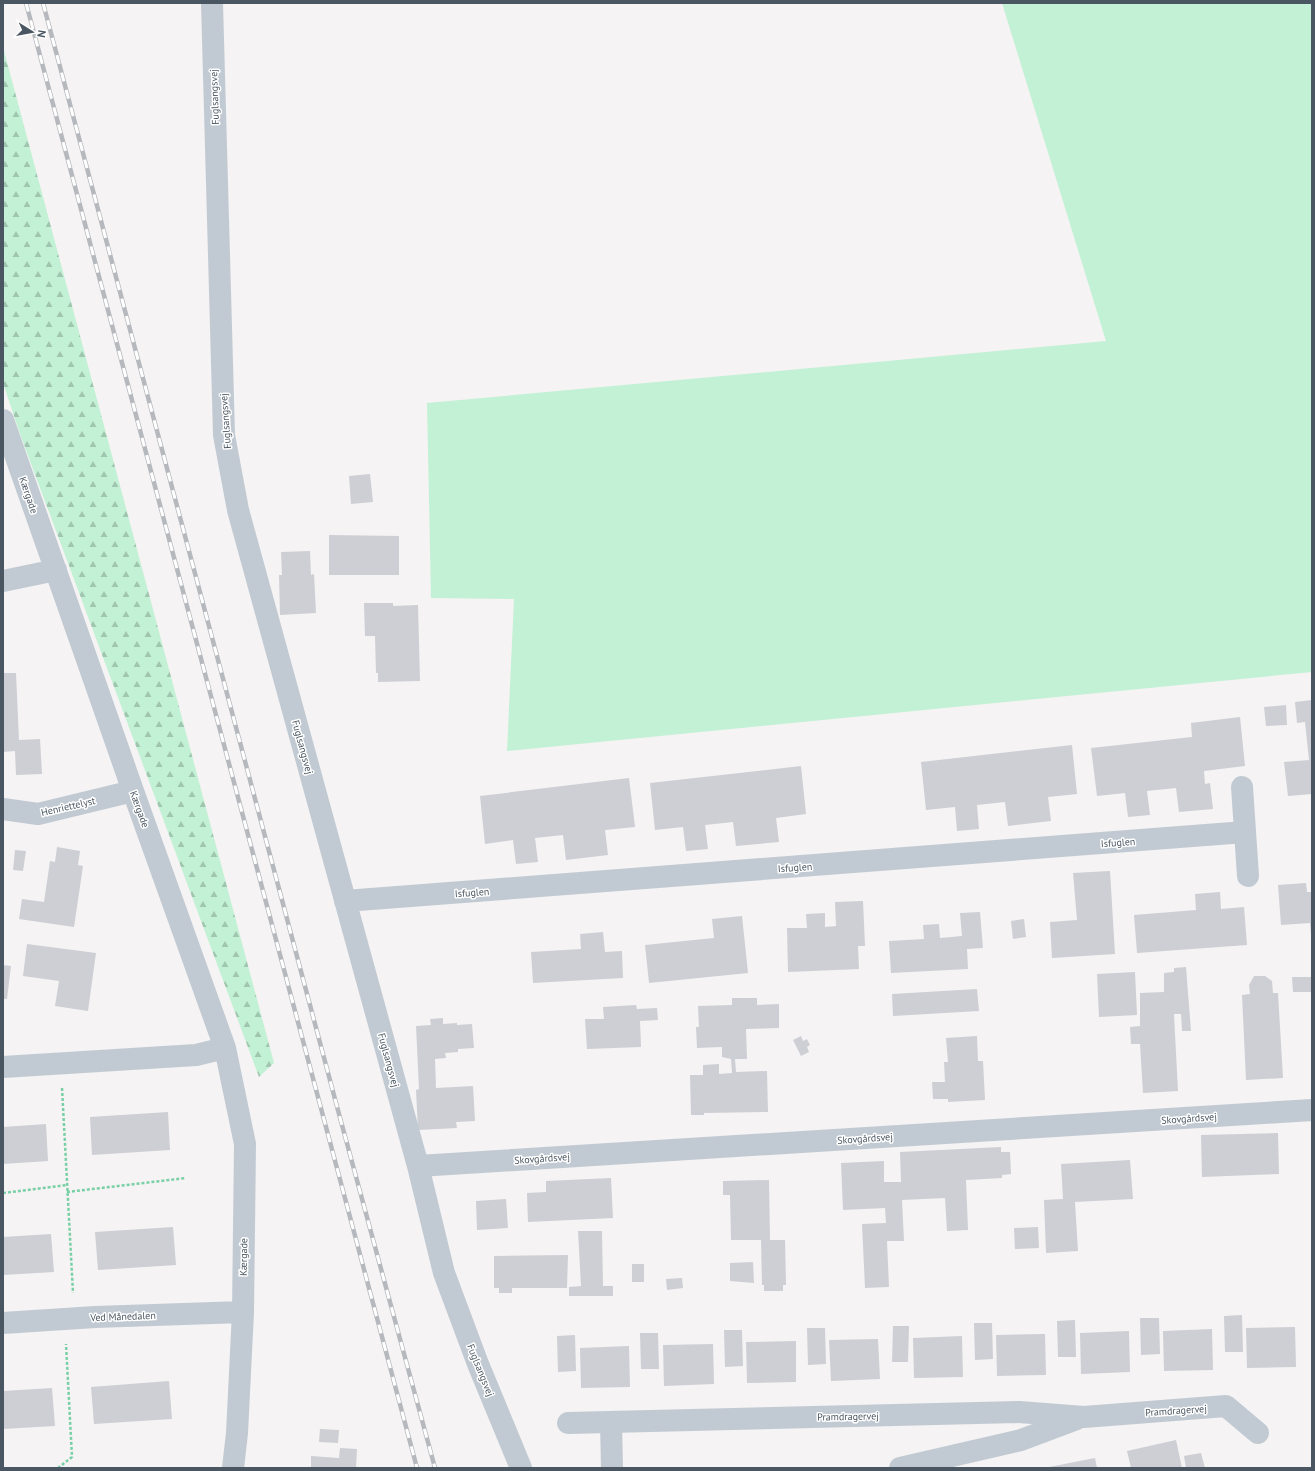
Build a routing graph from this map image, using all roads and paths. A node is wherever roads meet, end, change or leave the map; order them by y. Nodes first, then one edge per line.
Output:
1 (212, 3) edge
2 (3, 420) edge
3 (56, 570) junction
4 (3, 581) edge
5 (1242, 787) dead end
6 (133, 791) junction
7 (3, 809) edge
8 (1245, 832) junction
9 (1248, 876) dead end
10 (345, 901) junction
11 (225, 1048) junction
12 (60, 1064) junction
13 (3, 1067) edge
14 (1312, 1110) edge
15 (418, 1166) junction
16 (186, 1178) dead end
17 (67, 1185) junction
18 (67, 1192) junction
19 (3, 1193) edge
20 (242, 1312) junction
21 (69, 1319) junction
22 (3, 1323) edge
23 (1084, 1417) junction
24 (611, 1422) junction
25 (568, 1424) dead end
26 (1258, 1433) dead end
27 (58, 1468) edge
28 (233, 1468) edge
29 (522, 1468) edge
30 (612, 1468) edge
31 (900, 1468) edge

1 - 10 street, Fuglsangsvej
2 - 3 street, Kærgade
3 - 4 street
3 - 6 street, Kærgade
5 - 8 street
6 - 7 street, Henriettelyst
6 - 11 street, Kærgade
8 - 9 street
8 - 10 street, Isfuglen
10 - 15 street, Fuglsangsvej
11 - 12 street
11 - 20 street, Kærgade
12 - 13 street
12 - 17 path
14 - 15 street, Skovgårdsvej
15 - 29 street, Fuglsangsvej
16 - 18 path
17 - 18 path
17 - 19 path
18 - 21 path
20 - 21 street, Ved Månedalen
20 - 28 street, Kærgade
21 - 22 street, Ved Månedalen
21 - 27 path
23 - 24 street, Pramdragervej
23 - 26 street, Pramdragervej
23 - 31 street, Pramdragervej
24 - 25 street, Pramdragervej
24 - 30 street

